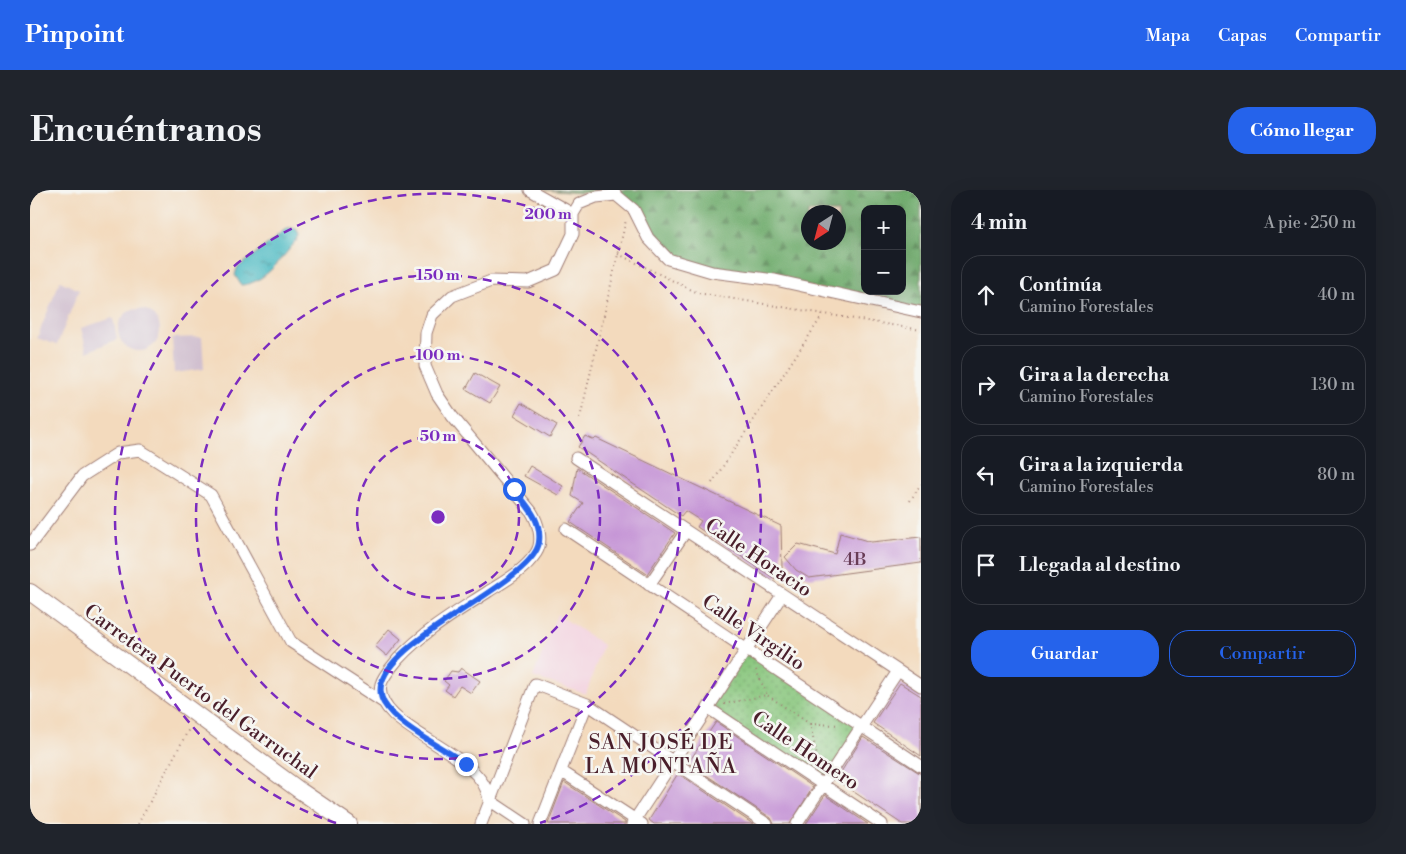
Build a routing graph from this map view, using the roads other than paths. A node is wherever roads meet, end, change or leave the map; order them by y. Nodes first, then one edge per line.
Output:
1 (530, 190) edge
2 (573, 214) junction
3 (921, 312) edge
4 (576, 458) dead end
5 (566, 529) dead end
6 (686, 531) junction
7 (30, 545) edge
8 (649, 585) junction
9 (30, 592) edge
10 (782, 595) junction
11 (746, 650) junction
12 (898, 671) junction
13 (921, 686) edge
14 (383, 702) junction
15 (587, 704) junction
16 (708, 708) junction
17 (861, 726) junction
18 (673, 761) junction
19 (921, 766) edge
20 (561, 771) junction
21 (823, 784) junction
22 (490, 800) junction
23 (636, 822) edge
24 (349, 824) edge
25 (481, 824) edge
26 (525, 824) edge
27 (540, 824) edge
28 (767, 824) edge
29 (796, 824) edge
30 (882, 824) edge

1 - 2 street
2 - 3 street
2 - 14 street
4 - 6 street, Calle Horacio
5 - 8 street, Calle Virgilio
6 - 8 street
6 - 10 street, Calle Horacio
7 - 14 street
8 - 11 street, Calle Virgilio
9 - 24 main road, Carretera Puerto del Garruchal
10 - 11 street
10 - 12 street, Calle Horacio
11 - 16 street
11 - 17 street, Calle Virgilio
12 - 13 street, Calle Horacio
12 - 17 street
14 - 22 street
15 - 18 street
15 - 20 street
15 - 22 street
16 - 18 street
16 - 21 street, Calle Homero
17 - 19 street, Calle Virgilio
17 - 21 street
18 - 23 street
18 - 28 street
20 - 23 street
20 - 27 street
21 - 29 street
21 - 30 street, Calle Homero
22 - 25 street
22 - 26 street

